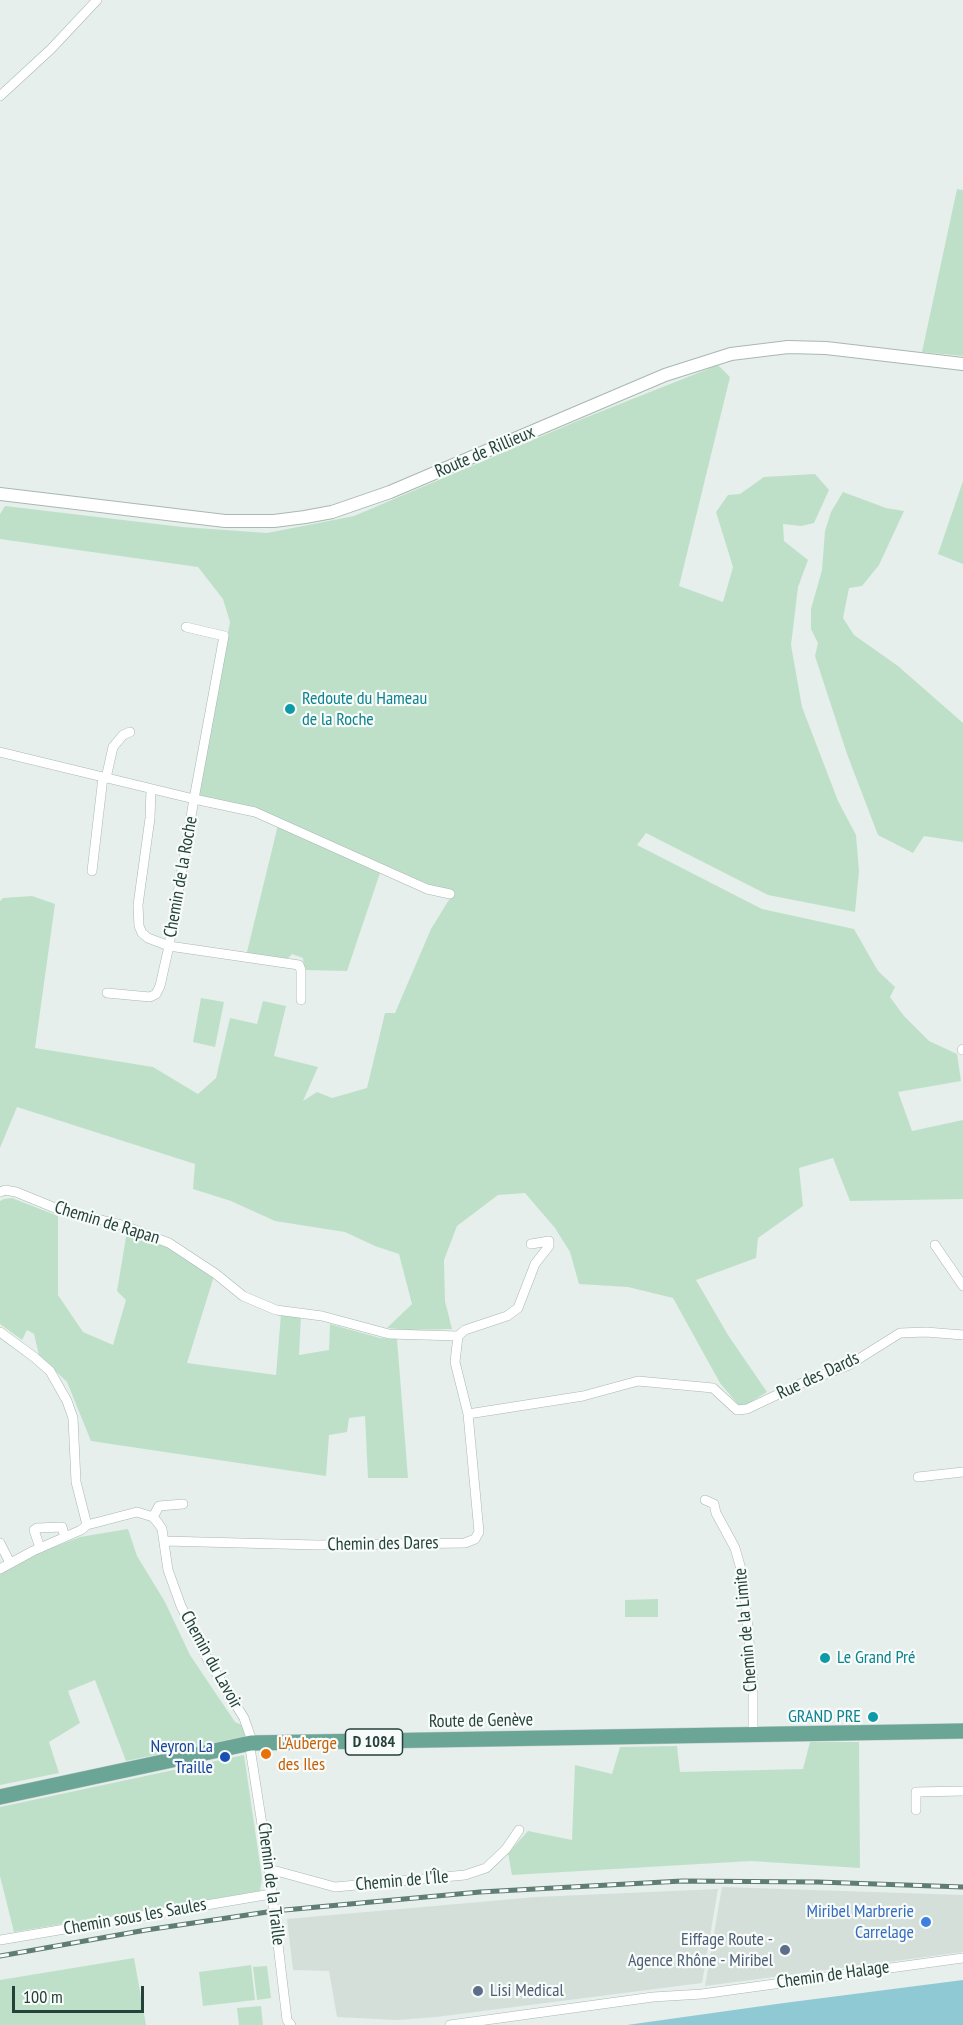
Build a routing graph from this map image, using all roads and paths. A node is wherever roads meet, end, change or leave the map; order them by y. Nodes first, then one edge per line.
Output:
1 (97, 0) edge
2 (0, 96) edge
3 (963, 364) edge
4 (0, 494) edge
5 (186, 627) dead end
6 (130, 732) dead end
7 (0, 752) edge
8 (105, 777) junction
9 (151, 789) junction
10 (194, 799) junction
11 (92, 872) dead end
12 (450, 894) dead end
13 (169, 946) junction
14 (107, 993) dead end
15 (301, 1000) dead end
16 (0, 1192) edge
17 (531, 1244) dead end
18 (935, 1245) dead end
19 (963, 1286) edge
20 (0, 1332) edge
21 (963, 1335) edge
22 (458, 1336) junction
23 (468, 1414) junction
24 (963, 1472) edge
25 (918, 1477) dead end
26 (705, 1500) dead end
27 (183, 1504) dead end
28 (153, 1517) junction
29 (87, 1525) junction
30 (64, 1537) junction
31 (164, 1541) junction
32 (0, 1543) edge
33 (40, 1548) junction
34 (10, 1563) junction
35 (0, 1569) edge
36 (963, 1731) edge
37 (753, 1736) junction
38 (250, 1743) junction
39 (963, 1791) edge
40 (0, 1797) edge
41 (915, 1810) dead end
42 (519, 1830) dead end
43 (269, 1869) junction
44 (271, 1894) junction
45 (0, 1940) edge
46 (963, 1958) edge
47 (291, 2025) edge
48 (450, 2025) edge

1 - 2 street
3 - 4 street, Route de Rillieux
5 - 10 street
6 - 8 street
7 - 8 street, Chemin de la Roche
8 - 9 street, Chemin de la Roche
8 - 11 street
9 - 10 street, Chemin de la Roche
9 - 13 street
10 - 12 street
10 - 13 street, Chemin de la Roche
13 - 14 street, Chemin de la Roche
13 - 15 street
16 - 22 street, Chemin de Rapan
17 - 22 street
18 - 19 street
20 - 29 street
21 - 23 street, Rue des Dards
22 - 23 street, Chemin des Dares
23 - 31 street, Chemin des Dares
24 - 25 street
26 - 37 street, Chemin de la Limite
27 - 28 street
28 - 29 street
28 - 31 street, Chemin du Lavoir
29 - 30 street
30 - 33 street
30 - 33 street
31 - 38 street, Chemin du Lavoir
32 - 34 street
33 - 34 street
34 - 35 street
36 - 37 main road, D 1084
37 - 38 main road, Route de Genève / D 1084
38 - 40 main road, Route de Genève / D 1084
38 - 43 street, Chemin de la Traille
39 - 41 street
42 - 43 street, Chemin de l'Île
43 - 44 street, Chemin de la Traille
44 - 45 street, Chemin sous les Saules
44 - 47 street, Chemin de la Traille
46 - 48 street, Chemin de Halage

